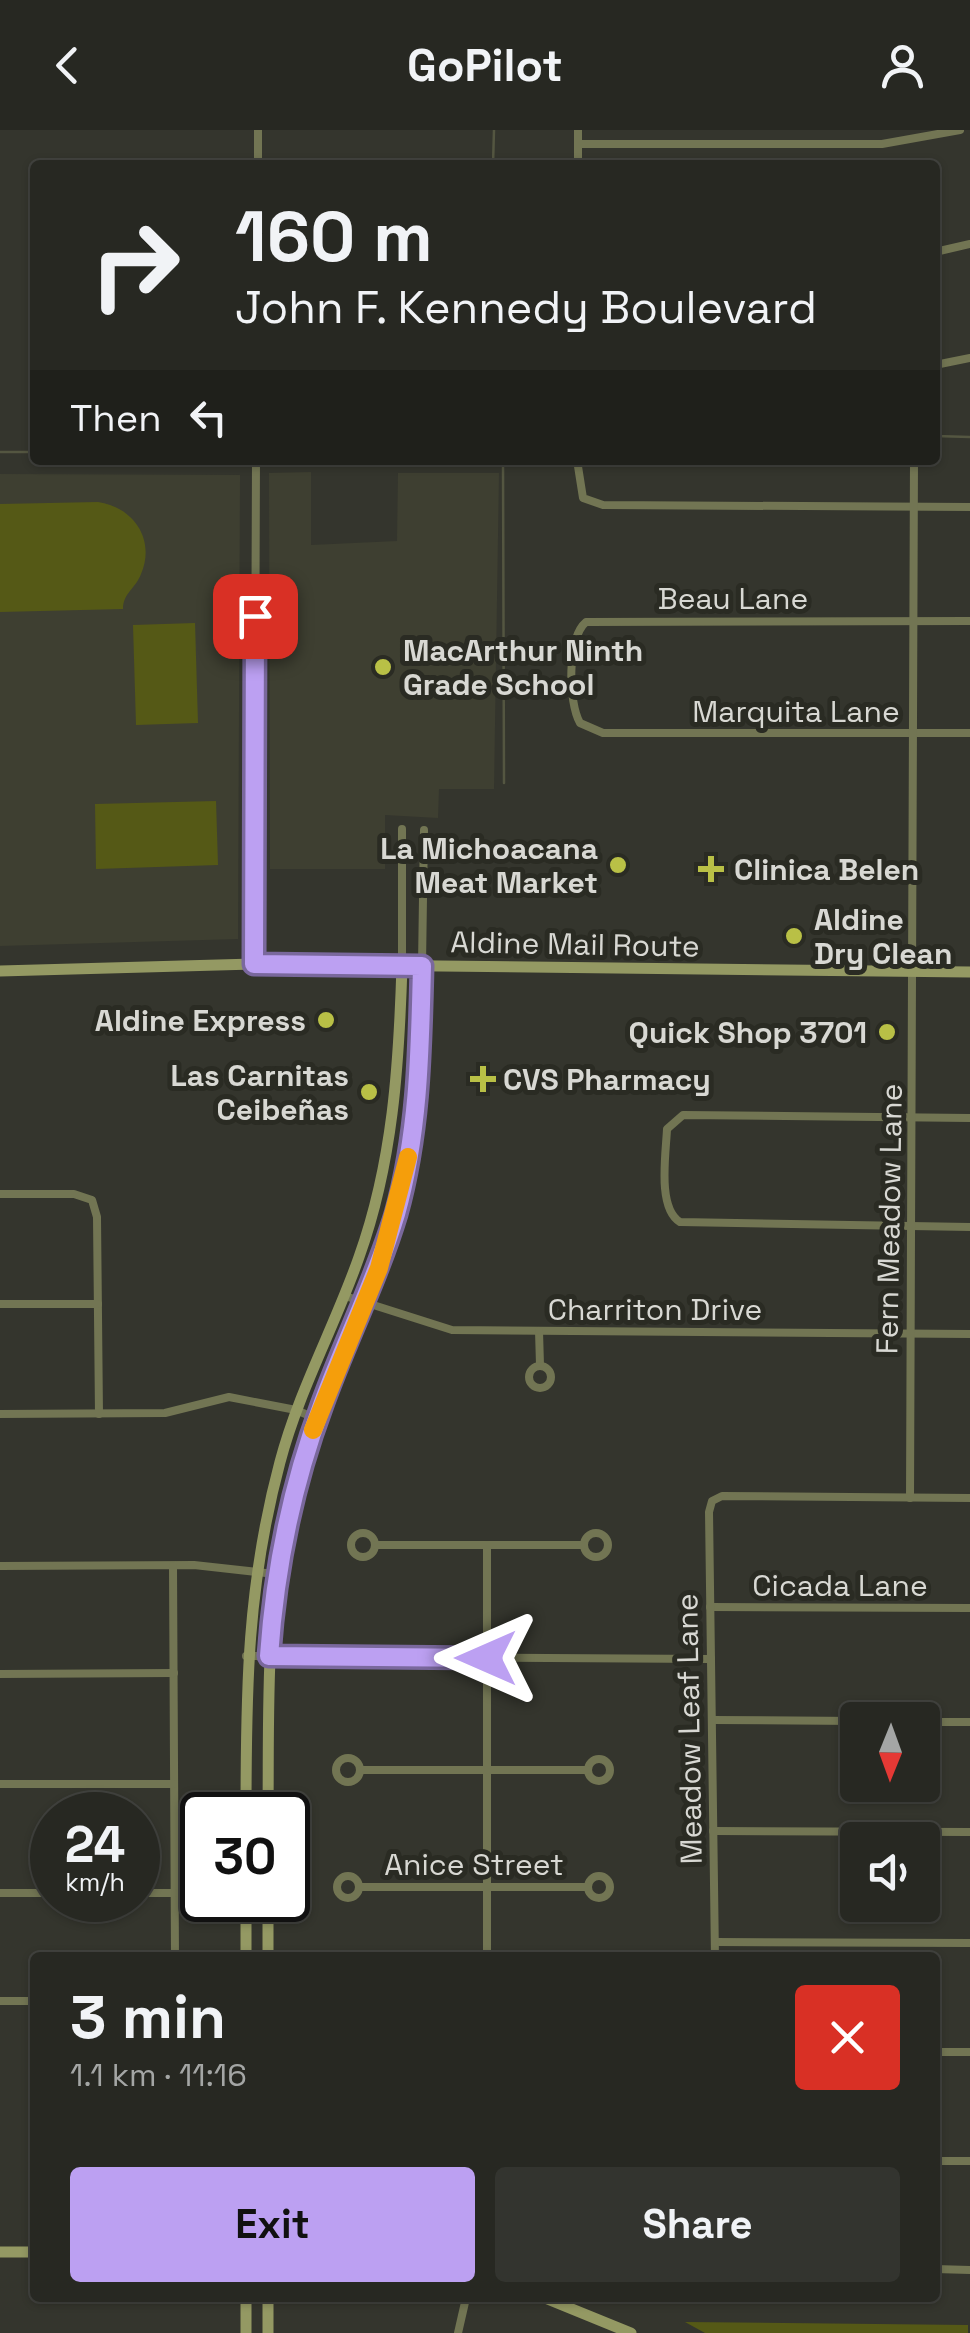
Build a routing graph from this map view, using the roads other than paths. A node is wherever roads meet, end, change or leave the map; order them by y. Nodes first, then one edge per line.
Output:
1 (258, 130) edge
2 (578, 130) edge
3 (960, 130) edge
4 (578, 144) junction
5 (258, 160) edge
6 (578, 160) edge
7 (970, 244) edge
8 (940, 251) edge
9 (970, 358) edge
10 (940, 364) edge
11 (256, 465) edge
12 (577, 465) edge
13 (914, 465) edge
14 (914, 506) junction
15 (970, 507) edge
16 (914, 621) junction
17 (970, 621) edge
18 (575, 709) joint
19 (914, 733) junction
20 (970, 733) edge
21 (402, 829) dead end
22 (424, 830) dead end
23 (254, 964) junction
24 (402, 965) junction
25 (422, 966) junction
26 (0, 971) edge
27 (914, 972) junction
28 (970, 972) edge
29 (913, 1118) junction
30 (970, 1118) edge
31 (392, 1130) junction
32 (412, 1135) junction
33 (0, 1194) edge
34 (913, 1227) junction
35 (970, 1227) edge
36 (345, 1296) junction
37 (0, 1304) edge
38 (98, 1304) junction
39 (365, 1304) junction
40 (539, 1331) junction
41 (910, 1333) junction
42 (970, 1334) edge
43 (540, 1365) dead end
44 (296, 1410) junction
45 (0, 1414) edge
46 (99, 1414) junction
47 (317, 1419) junction
48 (910, 1498) junction
49 (970, 1498) edge
50 (375, 1544) dead end
51 (486, 1545) junction
52 (584, 1545) dead end
53 (0, 1566) edge
54 (174, 1566) junction
55 (255, 1571) junction
56 (274, 1574) junction
57 (710, 1607) junction
58 (970, 1608) edge
59 (246, 1656) junction
60 (269, 1656) junction
61 (486, 1658) junction
62 (711, 1658) junction
63 (174, 1673) junction
64 (0, 1674) edge
65 (712, 1720) junction
66 (840, 1721) edge
67 (940, 1722) edge
68 (970, 1722) edge
69 (360, 1770) dead end
70 (486, 1770) junction
71 (588, 1770) dead end
72 (0, 1784) edge
73 (174, 1784) junction
74 (246, 1792) edge
75 (268, 1792) edge
76 (713, 1831) junction
77 (970, 1832) edge
78 (360, 1887) dead end
79 (486, 1887) junction
80 (587, 1887) dead end
81 (0, 1893) edge
82 (30, 1893) edge
83 (160, 1893) edge
84 (174, 1893) junction
85 (246, 1922) edge
86 (268, 1922) edge
87 (715, 1942) junction
88 (970, 1943) edge
89 (175, 1952) edge
90 (246, 1952) edge
91 (268, 1952) edge
92 (487, 1952) edge
93 (715, 1952) edge
94 (0, 2001) edge
95 (30, 2001) edge
96 (940, 2052) edge
97 (970, 2052) edge
98 (940, 2161) edge
99 (970, 2161) edge
100 (0, 2252) edge
101 (30, 2252) edge
102 (940, 2269) edge
103 (970, 2270) edge
104 (246, 2302) edge
105 (268, 2302) edge
106 (465, 2302) edge
107 (555, 2302) edge
108 (246, 2333) edge
109 (268, 2333) edge
110 (458, 2333) edge
111 (630, 2333) edge

1 - 5 street
2 - 4 street
3 - 4 street
4 - 6 street
7 - 8 street
9 - 10 street
11 - 23 street
12 - 14 street
13 - 14 street, Fern Meadow Lane
14 - 15 street
14 - 16 street, Fern Meadow Lane
16 - 17 street, Beau Lane
16 - 18 street, Beau Lane
16 - 19 street, Fern Meadow Lane
18 - 19 street, Marquita Lane
19 - 20 street, Marquita Lane
19 - 27 street, Fern Meadow Lane
21 - 24 street
22 - 25 street
23 - 24 main road, Aldine Mail Route
23 - 26 main road, Aldine Mail Route
24 - 25 main road, Aldine Mail Route
24 - 31 main road
25 - 27 main road, Aldine Mail Route
25 - 32 main road
27 - 28 main road, Aldine Mail Route
27 - 29 street, Fern Meadow Lane
29 - 30 street
29 - 34 street, Fern Meadow Lane
29 - 34 street
31 - 32 main road
31 - 36 main road
32 - 39 main road
33 - 38 street
34 - 35 street
34 - 41 street, Fern Meadow Lane
36 - 39 street, Charriton Drive
36 - 44 main road
37 - 38 street
38 - 46 street
39 - 40 street, Charriton Drive
39 - 47 main road
40 - 41 street, Charriton Drive
40 - 43 street
41 - 42 street, Charriton Drive
41 - 48 street, Fern Meadow Lane
44 - 46 street
44 - 47 street
44 - 55 main road
45 - 46 street
47 - 56 main road
48 - 49 street
48 - 57 street, Meadow Leaf Lane
50 - 51 street
51 - 52 street
51 - 61 street
53 - 54 street
54 - 55 street
54 - 63 street
55 - 56 street
55 - 59 main road
56 - 60 main road
57 - 58 street, Cicada Lane
57 - 62 street, Meadow Leaf Lane
59 - 60 street
59 - 74 main road
60 - 61 street
60 - 75 main road
61 - 62 street
61 - 70 street
62 - 65 street, Meadow Leaf Lane
63 - 64 street
63 - 73 street
65 - 66 street
65 - 76 street, Meadow Leaf Lane
67 - 68 street
69 - 70 street
70 - 71 street
70 - 79 street
72 - 73 street
73 - 84 street
76 - 77 street
76 - 87 street, Meadow Leaf Lane
78 - 79 street, Anice Street
79 - 80 street, Anice Street
79 - 92 street
81 - 82 street
83 - 84 street
84 - 89 street
85 - 90 main road
86 - 91 main road
87 - 88 street
87 - 93 street, Meadow Leaf Lane
94 - 95 street
96 - 97 street
98 - 99 street
100 - 101 main road
102 - 103 street
104 - 108 main road
105 - 109 main road
106 - 110 street
107 - 111 main road

